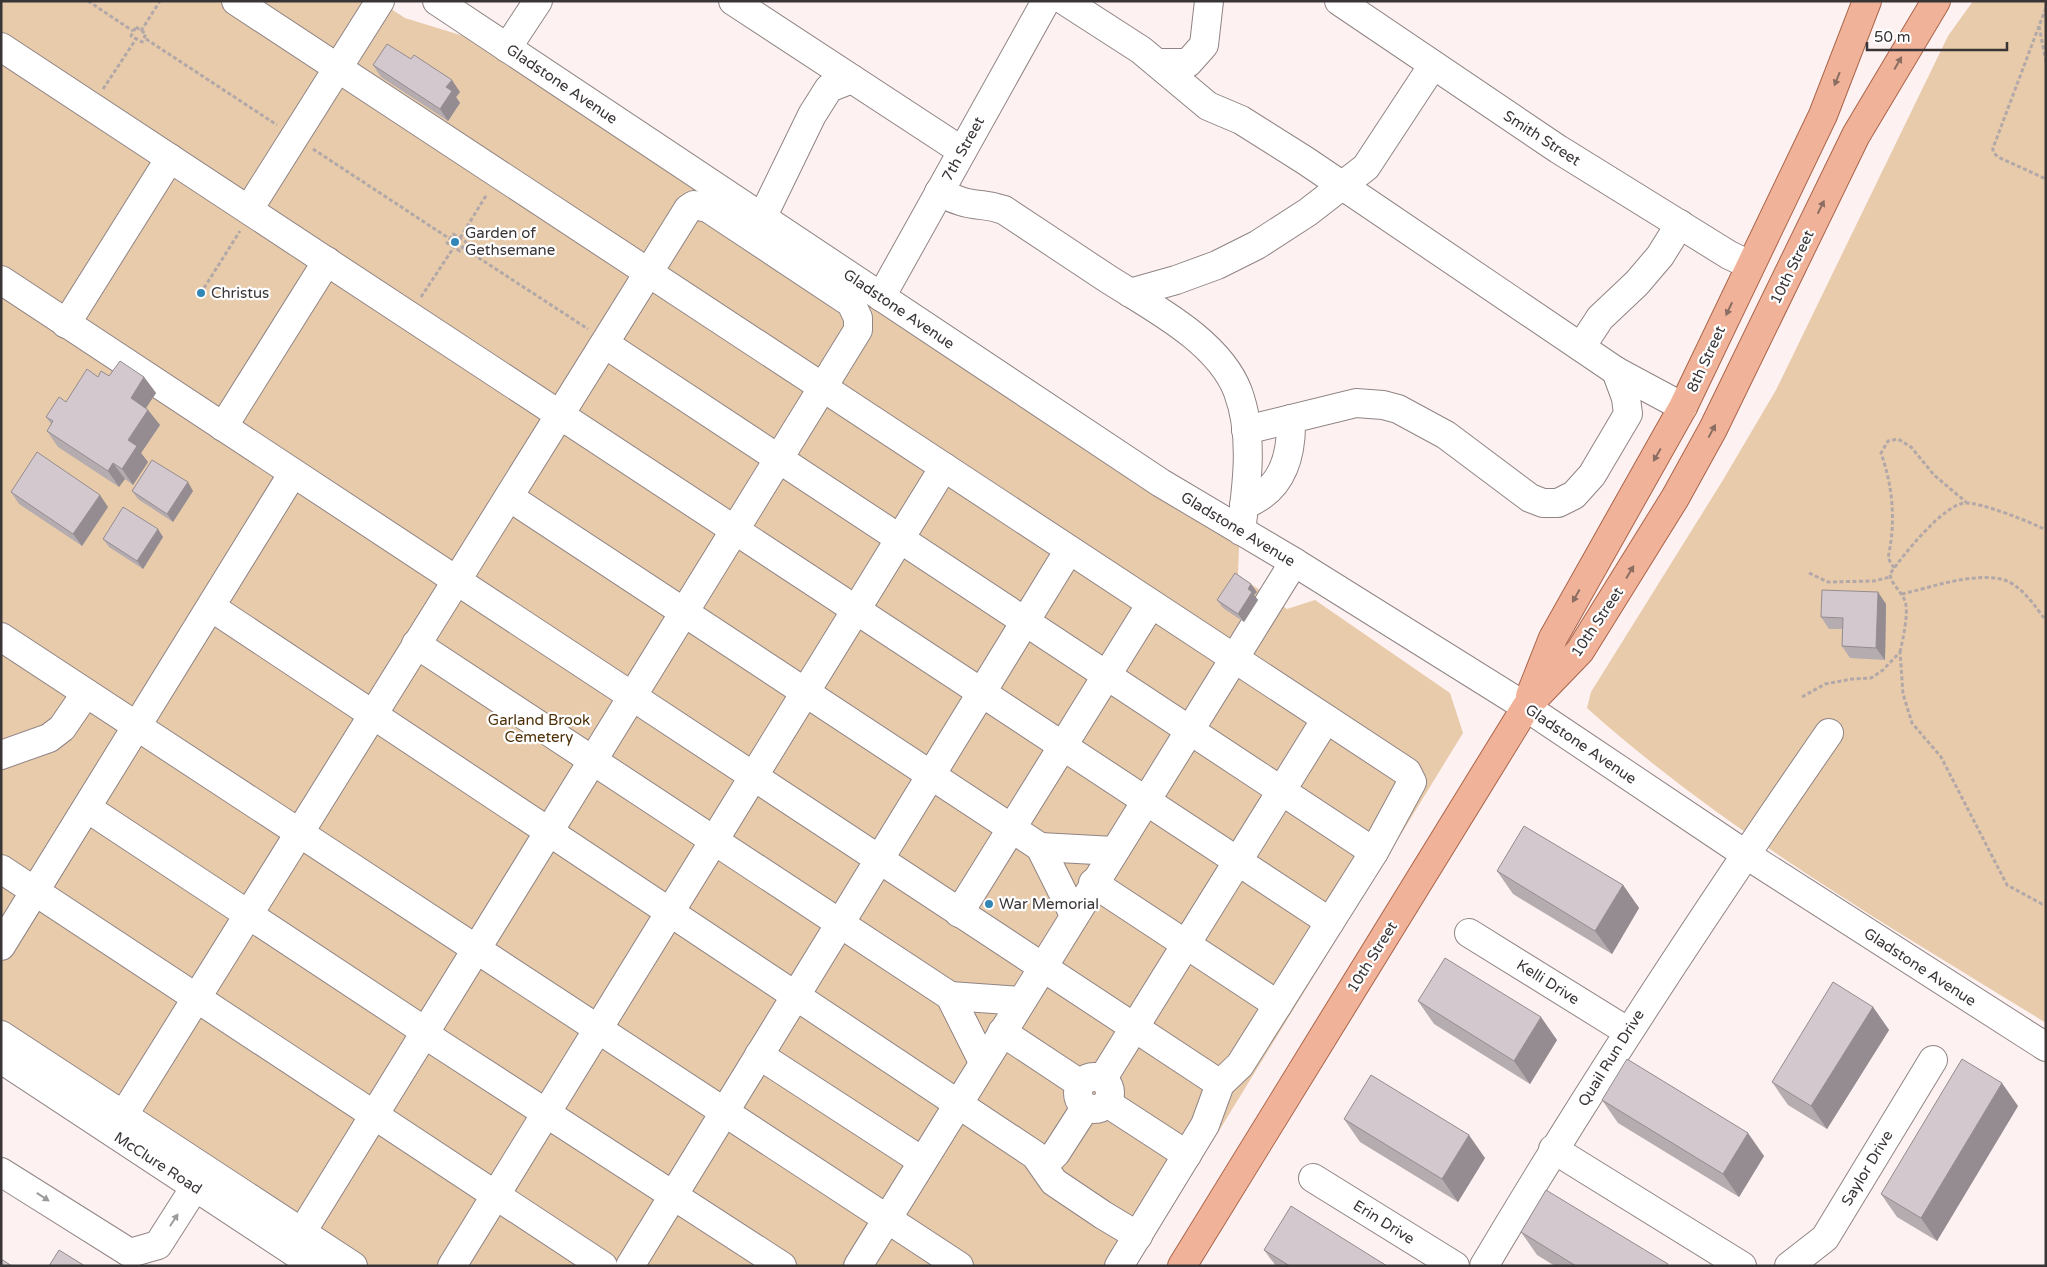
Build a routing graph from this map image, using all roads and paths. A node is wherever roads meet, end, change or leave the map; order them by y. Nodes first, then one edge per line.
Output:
1 (88, 1) edge
2 (160, 1) edge
3 (236, 1) edge
4 (380, 1) edge
5 (437, 1) edge
6 (538, 1) edge
7 (732, 1) edge
8 (1065, 1) edge
9 (1209, 1) edge
10 (1339, 1) edge
11 (1867, 1) edge
12 (1936, 1) edge
13 (1034, 6) edge
14 (2046, 8) edge
15 (2039, 26) junction
16 (133, 31) junction
17 (141, 31) junction
18 (136, 39) junction
19 (1, 47) edge
20 (507, 48) junction
21 (2046, 62) edge
22 (1157, 63) junction
23 (1433, 65) junction
24 (337, 68) junction
25 (852, 79) junction
26 (92, 107) junction
27 (962, 151) junction
28 (170, 158) junction
29 (499, 174) junction
30 (2046, 179) edge
31 (1341, 185) junction
32 (939, 192) junction
33 (250, 210) junction
34 (762, 218) junction
35 (1680, 224) junction
36 (460, 238) junction
37 (454, 247) junction
38 (462, 247) junction
39 (327, 260) junction
40 (1750, 265) junction
41 (650, 273) junction
42 (1, 280) edge
43 (204, 288) dead end
44 (1130, 292) junction
45 (881, 297) junction
46 (410, 315) junction
47 (66, 324) junction
48 (606, 344) junction
49 (1581, 348) junction
50 (1616, 371) junction
51 (823, 387) junction
52 (1683, 407) junction
53 (561, 414) junction
54 (1291, 419) junction
55 (223, 427) junction
56 (1246, 430) junction
57 (778, 458) junction
58 (944, 467) junction
59 (293, 473) junction
60 (509, 497) junction
61 (1966, 503) junction
62 (1243, 518) junction
63 (734, 529) junction
64 (2046, 530) edge
65 (900, 538) junction
66 (1069, 550) junction
67 (1294, 562) junction
68 (1894, 568) junction
69 (1809, 574) dead end
70 (1890, 577) junction
71 (456, 581) junction
72 (1902, 594) junction
73 (1151, 604) junction
74 (211, 607) junction
75 (856, 609) junction
76 (684, 612) junction
77 (1026, 622) junction
78 (2046, 622) edge
79 (1, 636) edge
80 (416, 644) junction
81 (1900, 652) junction
82 (1235, 660) junction
83 (1107, 675) junction
84 (805, 692) junction
85 (86, 693) junction
86 (983, 693) junction
87 (631, 696) junction
88 (1802, 697) dead end
89 (1526, 707) junction
90 (372, 715) junction
91 (1326, 719) junction
92 (137, 726) junction
93 (1190, 730) junction
94 (1829, 733) dead end
95 (1063, 746) junction
96 (1, 755) edge
97 (592, 760) junction
98 (930, 775) junction
99 (753, 777) junction
100 (1282, 791) junction
101 (1146, 801) junction
102 (87, 808) junction
103 (1011, 828) junction
104 (548, 831) junction
105 (299, 833) junction
106 (714, 841) junction
107 (1040, 847) junction
108 (1114, 851) junction
109 (1374, 852) junction
110 (1745, 854) junction
111 (880, 860) junction
112 (1238, 862) junction
113 (1, 869) edge
114 (1093, 883) junction
115 (35, 891) junction
116 (2046, 903) edge
117 (670, 912) junction
118 (959, 913) junction
119 (249, 915) junction
120 (1074, 915) junction
121 (1330, 922) junction
122 (840, 924) junction
123 (1469, 933) dead end
124 (1187, 945) junction
125 (1, 946) edge
126 (476, 949) junction
127 (1042, 967) junction
128 (796, 996) junction
129 (950, 996) junction
130 (197, 998) junction
131 (1020, 1001) junction
132 (1278, 1005) junction
133 (1134, 1028) junction
134 (598, 1029) junction
135 (1627, 1031) junction
136 (1002, 1032) junction
137 (425, 1033) junction
138 (1, 1035) edge
139 (2046, 1047) edge
140 (759, 1055) junction
141 (1, 1059) edge
142 (1933, 1060) dead end
143 (983, 1062) junction
144 (1220, 1084) junction
145 (1094, 1093) junction
146 (958, 1103) junction
147 (724, 1112) junction
148 (546, 1113) junction
149 (374, 1115) junction
150 (123, 1116) junction
151 (1553, 1150) junction
152 (1187, 1155) junction
153 (922, 1161) junction
154 (1044, 1165) junction
155 (1, 1172) edge
156 (1313, 1178) dead end
157 (195, 1187) junction
158 (496, 1195) junction
159 (673, 1195) junction
160 (887, 1218) junction
161 (302, 1232) junction
162 (1138, 1236) junction
163 (315, 1266) edge
164 (353, 1266) edge
165 (452, 1266) edge
166 (603, 1266) edge
167 (630, 1266) edge
168 (782, 1266) edge
169 (858, 1266) edge
170 (959, 1266) edge
171 (1119, 1266) edge
172 (1182, 1266) edge
173 (1455, 1266) edge
174 (1484, 1266) edge
175 (1742, 1266) edge
176 (1789, 1266) edge

1 - 16 path
2 - 17 path
3 - 24 street
4 - 24 street
5 - 20 street, Gladstone Avenue
6 - 20 street
7 - 25 street
8 - 22 street
9 - 22 street
10 - 23 street, Smith Street
11 -> 40 main road, 8th Street
89 -> 12 main road, 10th Street
13 - 27 street, 7th Street
14 - 15 path
15 - 21 path
15 - 30 path
16 - 17 path
16 - 18 path
17 - 18 path
18 - 26 path
19 - 26 street
20 - 34 street, Gladstone Avenue
22 - 31 street
23 - 31 street
23 - 35 street, Smith Street
24 - 29 street
24 - 33 street
25 - 27 street
25 - 34 street
26 - 28 street
27 - 32 street, 7th Street
28 - 33 street
28 - 47 street
29 - 36 path
29 - 41 street
31 - 44 street
31 - 49 street
32 - 44 street
32 - 45 street, 7th Street
33 - 39 street
33 - 43 path
34 - 45 street, Gladstone Avenue
35 - 40 street, Smith Street
35 - 49 street
36 - 37 path
36 - 38 path
37 - 38 path
37 - 46 path
38 - 48 path
39 - 46 street
39 - 55 street
40 -> 52 main road, 8th Street
41 - 48 street
41 - 51 street
41 - 51 street
42 - 47 street
44 - 56 street
45 - 62 street, Gladstone Avenue
46 - 53 street
47 - 55 street
48 - 53 street
48 - 57 street
49 - 50 street
50 - 52 street
50 - 54 street
51 - 57 street
51 - 58 street
52 -> 89 main road, 8th Street
53 - 60 street
53 - 63 street
54 - 56 street
54 - 62 street
55 - 59 street
56 - 62 street
57 - 63 street
57 - 65 street
58 - 65 street
58 - 66 street
59 - 71 street
59 - 74 street
60 - 71 street
60 - 76 street
61 - 64 path
61 - 68 path
61 - 68 path
62 - 67 street, Gladstone Avenue
63 - 75 street
63 - 76 street
65 - 75 street
65 - 77 street
66 - 73 street
66 - 77 street
67 - 82 street
67 - 89 street, Gladstone Avenue
68 - 70 path
69 - 70 path
70 - 72 path
71 - 80 street
71 - 87 street
72 - 78 path
72 - 81 path
73 - 82 street
73 - 83 street
74 - 90 street
74 - 92 street
75 - 84 street
75 - 86 street
76 - 84 street
76 - 87 street
77 - 83 street
77 - 86 street
79 - 85 street
80 - 90 street
80 - 97 street
81 - 88 path
81 - 116 path
82 - 91 street
82 - 93 street
83 - 93 street
83 - 95 street
84 - 98 street
84 - 99 street
85 - 92 street
85 - 96 street
86 - 95 street
86 - 98 street
87 - 97 street
87 - 99 street
89 - 110 street, Gladstone Avenue
89 - 172 main road, 10th Street
90 - 104 street
90 - 105 street
91 - 100 street
91 - 109 street
92 - 102 street
92 - 105 street
93 - 100 street
93 - 101 street
94 - 110 street, Quail Run Drive
95 - 101 street
95 - 103 street
97 - 104 street
97 - 106 street
98 - 103 street
98 - 111 street
99 - 106 street
99 - 111 street
100 - 109 street
100 - 112 street
101 - 108 street
101 - 112 street
102 - 115 street
102 - 119 street
103 - 107 street
103 - 118 street
104 - 117 street
104 - 126 street
105 - 119 street
105 - 126 street
106 - 117 street
106 - 122 street
107 - 108 street
107 - 120 street
108 - 114 street
109 - 121 street
110 - 135 street, Quail Run Drive
110 - 139 street, Gladstone Avenue
111 - 118 street
111 - 122 street
112 - 121 street
112 - 124 street
113 - 115 street
114 - 120 street
114 - 124 street
115 - 125 street
115 - 130 street
117 - 128 street
117 - 134 street
118 - 127 street
119 - 130 street
119 - 137 street
120 - 127 street
121 - 132 street
122 - 128 street
122 - 129 street
123 - 135 street, Kelli Drive
124 - 132 street
124 - 133 street
126 - 134 street
126 - 137 street
127 - 131 street
127 - 133 street
128 - 140 street
128 - 146 street
129 - 131 street
129 - 143 street
130 - 149 street
130 - 150 street
131 - 136 street
132 - 144 street
133 - 144 street
133 - 145 street
134 - 147 street
134 - 148 street
135 - 151 street, Quail Run Drive
136 - 143 street
136 - 145 street
137 - 148 street
137 - 149 street
138 - 150 street
140 - 147 street
140 - 153 street
141 - 157 street, McClure Road
142 - 176 street, Saylor Drive
143 - 146 street
144 - 152 street
145 - 152 street
145 - 154 street
146 - 153 street
146 - 154 street
147 - 159 street
147 - 160 street
148 - 158 street
148 - 159 street
149 - 158 street
149 - 161 street
150 - 161 street
151 - 174 street, Quail Run Drive
151 - 175 street
152 - 162 street
153 - 160 street
154 - 162 street
155 -> 157 street
156 - 173 street, Erin Drive
157 - 163 street, McClure Road
158 - 165 street
158 - 166 street
159 - 167 street
159 - 168 street
160 - 169 street
160 - 170 street
161 - 164 street
162 - 171 street

